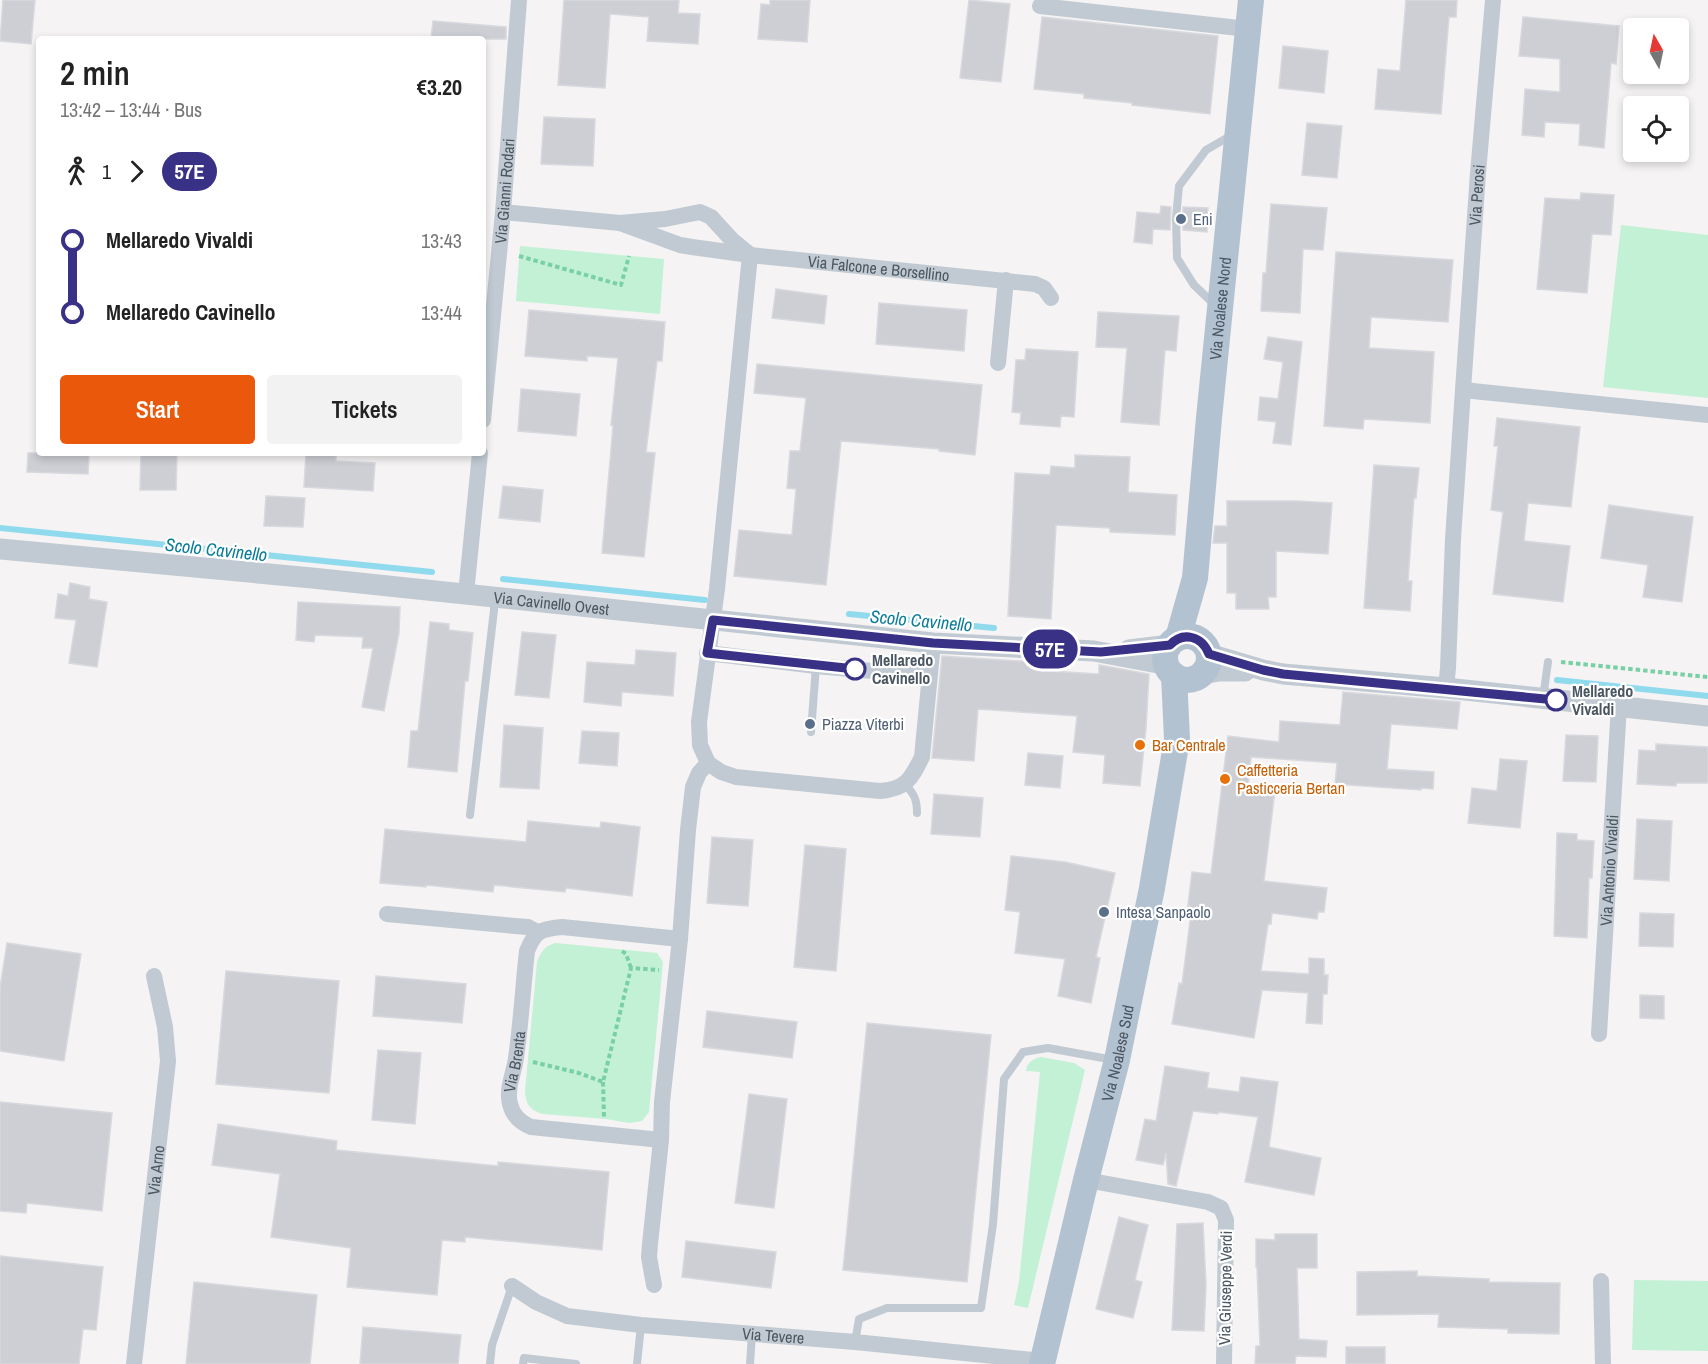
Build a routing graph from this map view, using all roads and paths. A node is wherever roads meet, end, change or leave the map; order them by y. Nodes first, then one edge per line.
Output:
1 (519, 0) edge
2 (1251, 0) edge
3 (1493, 0) edge
4 (1040, 6) dead end
5 (1248, 29) junction
6 (1238, 132) junction
7 (503, 212) junction
8 (620, 223) junction
9 (750, 255) junction
10 (519, 256) dead end
11 (629, 256) dead end
12 (1006, 280) junction
13 (1051, 298) dead end
14 (1220, 310) junction
15 (998, 363) dead end
16 (486, 389) edge
17 (1462, 390) junction
18 (1708, 415) edge
19 (480, 456) edge
20 (0, 549) edge
21 (466, 594) junction
22 (494, 597) junction
23 (713, 620) junction
24 (933, 643) junction
25 (707, 653) junction
26 (1187, 658) junction
27 (1548, 662) joint
28 (816, 666) junction
29 (929, 676) junction
30 (1708, 677) edge
31 (1446, 688) junction
32 (1543, 698) junction
33 (1619, 706) junction
34 (1708, 716) edge
35 (811, 732) dead end
36 (708, 763) junction
37 (905, 784) junction
38 (917, 813) dead end
39 (470, 815) dead end
40 (387, 914) dead end
41 (537, 932) junction
42 (680, 939) junction
43 (617, 947) dead end
44 (631, 968) junction
45 (666, 970) dead end
46 (154, 976) dead end
47 (1599, 1034) dead end
48 (1117, 1060) junction
49 (526, 1061) dead end
50 (603, 1082) junction
51 (605, 1123) dead end
52 (661, 1140) junction
53 (1086, 1180) junction
54 (1601, 1281) dead end
55 (654, 1285) dead end
56 (512, 1286) joint
57 (641, 1325) junction
58 (752, 1334) junction
59 (855, 1342) junction
60 (1043, 1362) edge
61 (134, 1364) edge
62 (490, 1364) edge
63 (523, 1364) edge
64 (576, 1364) edge
65 (637, 1364) edge
66 (750, 1364) edge
67 (1224, 1364) edge
68 (1603, 1364) edge

1 - 7 street, Via Gianni Rodari
2 - 5 main road, Via Noalese Nord
3 - 17 street, Via Perosi
4 - 5 street
5 - 6 main road, Via Noalese Nord
6 - 14 main road, Via Noalese Nord
6 - 14 lane
7 - 8 street, Via Falcone e Borsellino
7 - 16 street, Via Gianni Rodari
8 - 9 street, Via Falcone e Borsellino
8 - 9 street, Via Falcone e Borsellino
9 - 12 street, Via Falcone e Borsellino
9 - 23 street
10 - 11 path
12 - 13 street, Via Falcone e Borsellino
12 - 15 street
14 - 26 main road, Via Noalese Nord
17 - 18 street
17 - 31 street, Via Perosi
19 - 21 street
20 - 21 street, Via Cavinello Ovest
21 - 22 street, Via Cavinello Ovest
22 - 23 street, Via Cavinello Ovest
22 - 39 lane
23 - 24 street, Via Cavinello Ovest
23 - 25 street
24 - 26 street, Via Cavinello Ovest
24 - 29 street
25 - 28 street
25 - 36 street
26 - 31 street
26 - 48 main road, Via Noalese Sud
27 - 30 path
27 - 32 lane
28 - 29 street
28 - 35 lane
29 - 37 street
31 - 32 street
32 - 33 street
33 - 34 street
33 - 47 street, Via Antonio Vivaldi
36 - 37 street
36 - 42 street
37 - 38 lane
40 - 41 street
41 - 42 street
41 - 52 street, Via Brenta
42 - 52 street
43 - 44 path
44 - 45 path
44 - 50 path
46 - 61 street, Via Arno
48 - 53 main road, Via Noalese Sud
48 - 59 lane
49 - 50 path
50 - 51 path
52 - 55 street
53 - 60 main road, Via Noalese Sud
53 - 67 street, Via Giuseppe Verdi
54 - 68 street
56 - 57 street, Via Tevere
56 - 62 lane
57 - 58 street, Via Tevere
57 - 65 lane
58 - 59 street, Via Tevere
58 - 66 lane
59 - 60 street, Via Tevere
63 - 64 lane

